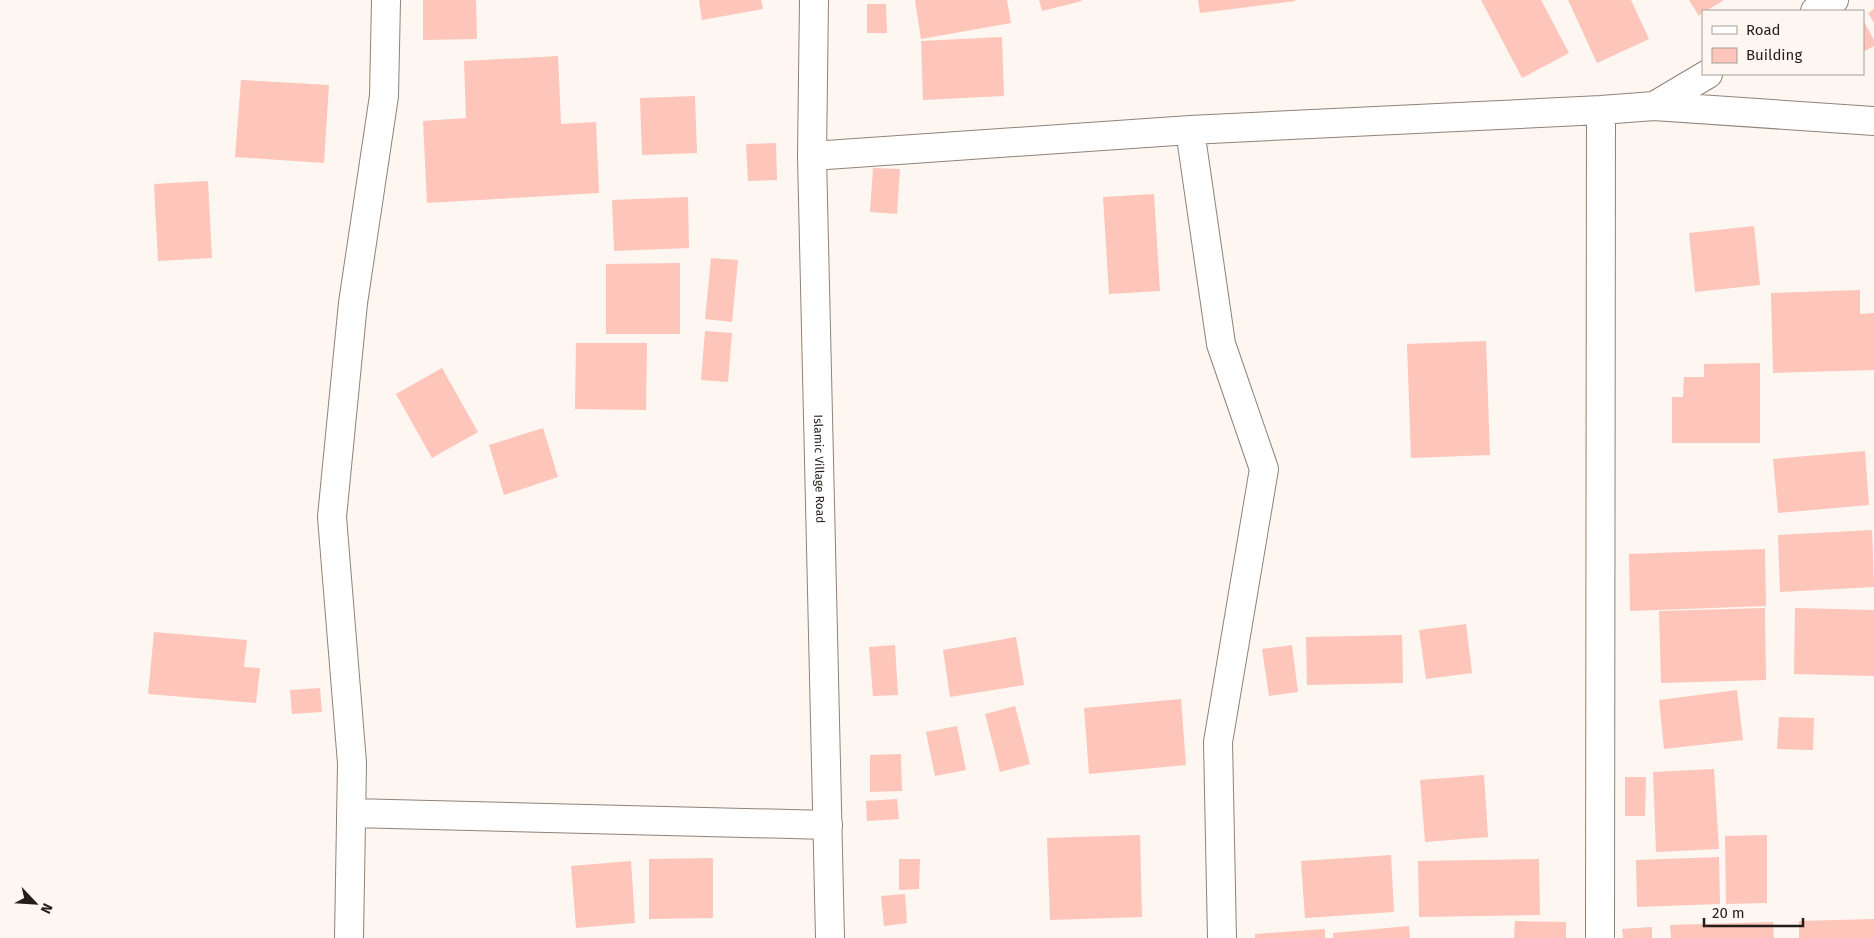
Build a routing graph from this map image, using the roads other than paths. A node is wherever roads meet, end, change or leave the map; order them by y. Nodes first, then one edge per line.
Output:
1 (386, 0) edge
2 (814, 0) edge
3 (1834, 0) edge
4 (1817, 10) edge
5 (1706, 75) edge
6 (1654, 106) junction
7 (1601, 110) junction
8 (1874, 120) edge
9 (1190, 130) junction
10 (812, 156) junction
11 (351, 813) junction
12 (828, 824) junction
13 (349, 938) edge
14 (830, 938) edge
15 (1222, 938) edge
16 (1600, 938) edge

1 - 11 street
2 - 10 street, Islamic Village Road
3 - 4 street
5 - 6 street
6 - 7 street
6 - 8 street
7 - 9 street
7 - 16 street
9 - 10 street
9 - 15 street
10 - 12 street, Islamic Village Road
11 - 12 street
11 - 13 street
12 - 14 street, Islamic Village Road

